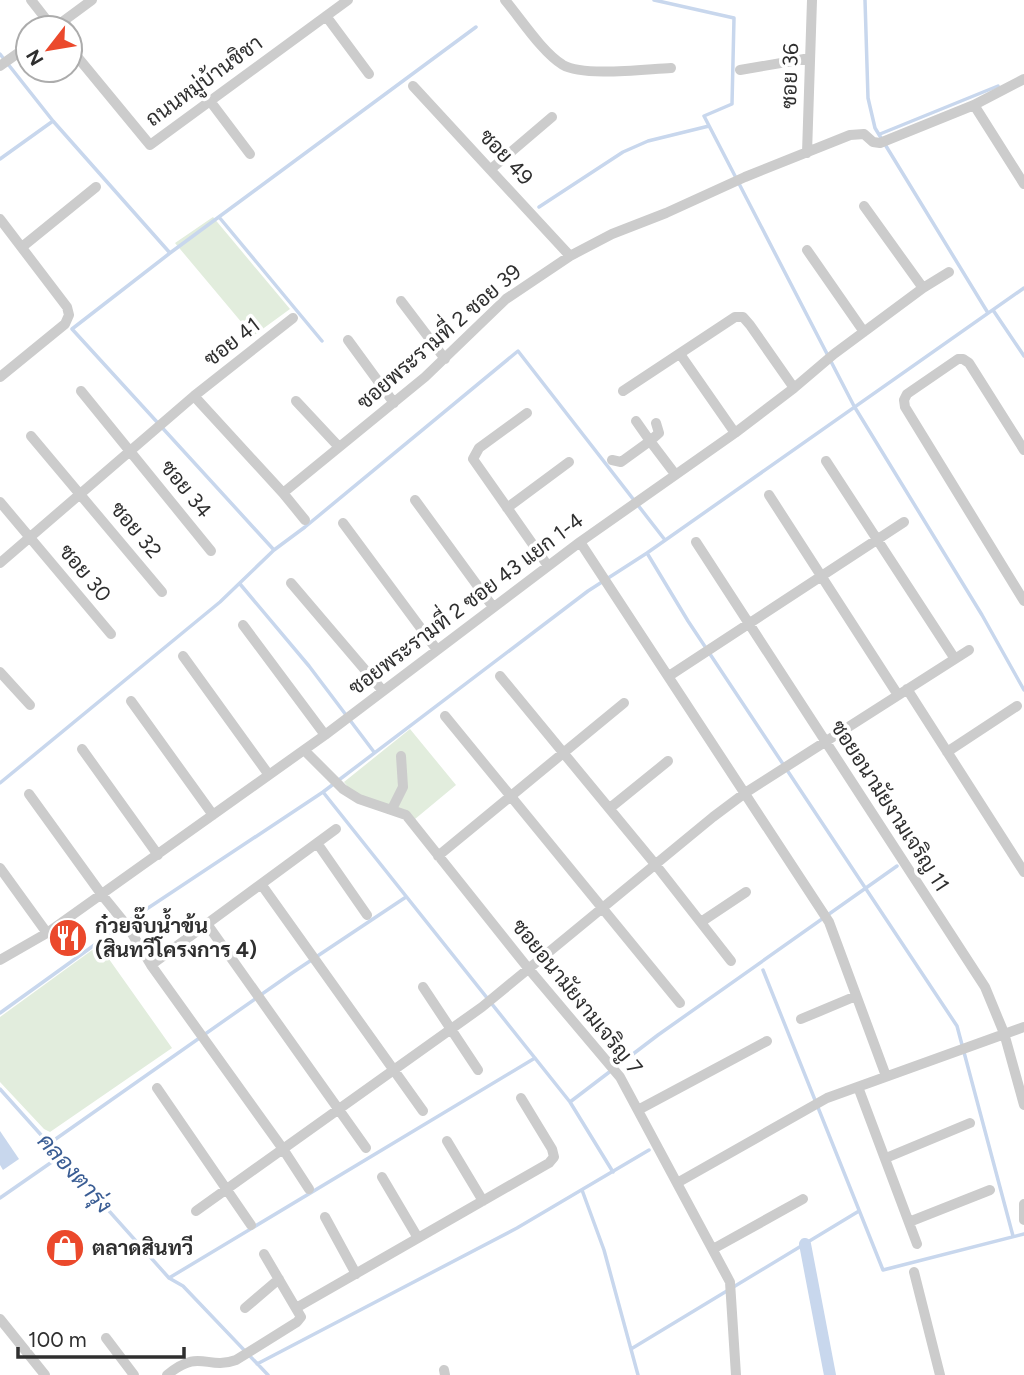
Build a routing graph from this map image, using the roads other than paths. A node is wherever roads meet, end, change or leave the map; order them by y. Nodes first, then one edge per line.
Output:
1 (31, 0) edge
2 (92, 0) edge
3 (348, 0) edge
4 (505, 0) edge
5 (811, 0) edge
6 (42, 14) edge
7 (73, 14) edge
8 (326, 16) junction
9 (810, 58) junction
10 (84, 65) edge
11 (671, 68) dead end
12 (740, 70) dead end
13 (369, 75) dead end
14 (1024, 79) edge
15 (414, 86) dead end
16 (210, 101) junction
17 (974, 105) junction
18 (552, 117) dead end
19 (807, 153) junction
20 (250, 154) dead end
21 (491, 169) junction
22 (1024, 184) edge
23 (96, 187) dead end
24 (864, 206) dead end
25 (0, 219) edge
26 (22, 247) junction
27 (807, 250) dead end
28 (570, 256) junction
29 (949, 272) dead end
30 (923, 288) junction
31 (401, 301) dead end
32 (293, 318) dead end
33 (864, 332) junction
34 (348, 340) dead end
35 (680, 354) junction
36 (445, 359) junction
37 (0, 377) edge
38 (794, 388) junction
39 (81, 391) dead end
40 (623, 391) dead end
41 (194, 396) junction
42 (296, 401) dead end
43 (394, 402) junction
44 (527, 412) dead end
45 (636, 421) dead end
46 (656, 423) dead end
47 (735, 433) junction
48 (32, 436) dead end
49 (650, 441) junction
50 (338, 447) junction
51 (1024, 450) edge
52 (131, 452) junction
53 (612, 460) dead end
54 (827, 461) dead end
55 (569, 462) dead end
56 (675, 474) junction
57 (283, 493) junction
58 (80, 494) junction
59 (769, 495) dead end
60 (415, 500) dead end
61 (0, 502) edge
62 (507, 508) junction
63 (305, 520) dead end
64 (904, 522) dead end
65 (343, 523) dead end
66 (29, 536) junction
67 (878, 539) junction
68 (580, 542) junction
69 (696, 542) dead end
70 (211, 551) dead end
71 (0, 563) edge
72 (548, 566) junction
73 (822, 576) junction
74 (291, 583) dead end
75 (162, 592) dead end
76 (1024, 601) edge
77 (493, 607) junction
78 (748, 624) junction
79 (243, 625) dead end
80 (111, 634) dead end
81 (437, 650) junction
82 (969, 650) dead end
83 (183, 656) dead end
84 (955, 659) junction
85 (0, 672) edge
86 (500, 676) dead end
87 (669, 676) junction
88 (383, 691) junction
89 (903, 692) junction
90 (131, 701) dead end
91 (624, 703) dead end
92 (30, 705) dead end
93 (1017, 706) dead end
94 (445, 716) dead end
95 (325, 735) junction
96 (825, 742) junction
97 (82, 749) dead end
98 (304, 750) junction
99 (947, 752) junction
100 (564, 753) junction
101 (401, 756) dead end
102 (668, 761) dead end
103 (269, 775) junction
104 (745, 793) junction
105 (29, 794) dead end
106 (511, 797) junction
107 (610, 808) junction
108 (392, 809) junction
109 (213, 815) junction
110 (336, 829) dead end
111 (317, 843) junction
112 (158, 855) junction
113 (438, 856) junction
114 (655, 864) junction
115 (0, 868) edge
116 (1024, 872) edge
117 (261, 884) junction
118 (746, 892) dead end
119 (102, 895) junction
120 (602, 908) junction
121 (367, 915) dead end
122 (701, 922) junction
123 (207, 924) junction
124 (47, 933) junction
125 (0, 960) edge
126 (731, 961) dead end
127 (151, 965) junction
128 (528, 968) junction
129 (423, 987) dead end
130 (856, 996) junction
131 (680, 1003) dead end
132 (802, 1019) dead end
133 (1024, 1027) edge
134 (451, 1030) junction
135 (1004, 1033) junction
136 (767, 1041) dead end
137 (395, 1069) junction
138 (478, 1070) dead end
139 (886, 1076) junction
140 (858, 1087) junction
141 (157, 1088) dead end
142 (521, 1098) dead end
143 (1024, 1105) edge
144 (339, 1109) junction
145 (638, 1110) junction
146 (423, 1111) dead end
147 (970, 1123) dead end
148 (447, 1141) dead end
149 (366, 1148) dead end
150 (283, 1149) junction
151 (886, 1158) junction
152 (382, 1177) dead end
153 (677, 1183) junction
154 (226, 1188) junction
155 (309, 1189) dead end
156 (990, 1190) dead end
157 (803, 1199) dead end
158 (483, 1201) junction
159 (1024, 1204) edge
160 (196, 1211) dead end
161 (325, 1217) dead end
162 (1024, 1220) edge
163 (909, 1222) junction
164 (251, 1225) dead end
165 (418, 1238) junction
166 (917, 1244) dead end
167 (713, 1249) junction
168 (264, 1255) dead end
169 (914, 1272) dead end
170 (355, 1274) junction
171 (279, 1279) junction
172 (245, 1308) dead end
173 (296, 1308) junction
174 (0, 1321) edge
175 (106, 1338) dead end
176 (45, 1375) edge
177 (134, 1375) edge
178 (167, 1375) edge
179 (736, 1375) edge
180 (940, 1375) edge

1 - 6 street
2 - 7 street
3 - 8 street, ถนนหมู่บ้านชิชา
4 - 11 street
5 - 9 street, ซอย 36
8 - 13 street
8 - 16 street, ถนนหมู่บ้านชิชา
9 - 12 street
9 - 19 street, ซอย 36
10 - 16 street, ถนนหมู่บ้านชิชา
14 - 17 street, ซอยพระรามที่ 2 ซอย 39
15 - 21 street, ซอย 49
16 - 20 street
17 - 19 street, ซอยพระรามที่ 2 ซอย 39
17 - 22 street
18 - 21 street
19 - 28 street, ซอยพระรามที่ 2 ซอย 39
21 - 28 street, ซอย 49
23 - 26 street
24 - 30 street
25 - 26 street
26 - 37 street
27 - 33 street
28 - 36 street, ซอยพระรามที่ 2 ซอย 39
29 - 30 street, ซอยพระรามที่ 2 ซอย 43 แยก 1-4
30 - 33 street, ซอยพระรามที่ 2 ซอย 43 แยก 1-4
31 - 36 street
32 - 41 street, ซอย 41
33 - 38 street, ซอยพระรามที่ 2 ซอย 43 แยก 1-4
34 - 43 street
35 - 38 street
35 - 40 street
35 - 47 street
36 - 43 street, ซอยพระรามที่ 2 ซอย 39
38 - 47 street, ซอยพระรามที่ 2 ซอย 43 แยก 1-4
39 - 52 street, ซอย 34
41 - 52 street
41 - 57 street
42 - 50 street
43 - 50 street, ซอยพระรามที่ 2 ซอย 39
44 - 62 street
45 - 49 street
46 - 49 street
47 - 56 street, ซอยพระรามที่ 2 ซอย 43 แยก 1-4
48 - 58 street, ซอย 32
49 - 53 street
49 - 56 street
50 - 57 street, ซอยพระรามที่ 2 ซอย 39
51 - 76 street
52 - 58 street
52 - 70 street, ซอย 34
54 - 67 street
55 - 62 street
56 - 68 street, ซอยพระรามที่ 2 ซอย 43 แยก 1-4
57 - 63 street
58 - 66 street
58 - 75 street, ซอย 32
59 - 73 street
60 - 77 street
61 - 66 street, ซอย 30
62 - 72 street
64 - 67 street
65 - 81 street
66 - 71 street
66 - 80 street, ซอย 30
67 - 73 street
67 - 84 street
68 - 72 street, ซอยพระรามที่ 2 ซอย 43 แยก 1-4
68 - 87 street
69 - 78 street, ซอยอนามัยงามเจริญ 11
72 - 77 street, ซอยพระรามที่ 2 ซอย 43 แยก 1-4
73 - 78 street
73 - 89 street
74 - 88 street
77 - 81 street, ซอยพระรามที่ 2 ซอย 43 แยก 1-4
78 - 87 street
78 - 96 street, ซอยอนามัยงามเจริญ 11
79 - 95 street
81 - 88 street, ซอยพระรามที่ 2 ซอย 43 แยก 1-4
82 - 84 street
83 - 103 street
84 - 89 street
85 - 92 street
86 - 100 street
87 - 104 street
88 - 95 street, ซอยพระรามที่ 2 ซอย 43 แยก 1-4
89 - 96 street
89 - 99 street
90 - 109 street
91 - 100 street
93 - 99 street
94 - 106 street
95 - 98 street, ซอยพระรามที่ 2 ซอย 43 แยก 1-4
96 - 104 street
96 - 135 street, ซอยอนามัยงามเจริญ 11
97 - 112 street
98 - 103 street, ซอยพระรามที่ 2 ซอย 43 แยก 1-4
98 - 108 street, ซอยอนามัยงามเจริญ 7
99 - 116 street
100 - 106 street
100 - 107 street
101 - 108 street
102 - 107 street
103 - 109 street, ซอยพระรามที่ 2 ซอย 43 แยก 1-4
104 - 114 street
104 - 130 street
105 - 119 street
106 - 113 street
106 - 120 street
107 - 114 street
108 - 113 street, ซอยอนามัยงามเจริญ 7
109 - 112 street, ซอยพระรามที่ 2 ซอย 43 แยก 1-4
110 - 111 street
111 - 117 street
111 - 121 street
112 - 119 street, ซอยพระรามที่ 2 ซอย 43 แยก 1-4
113 - 128 street, ซอยอนามัยงามเจริญ 7
114 - 120 street
114 - 122 street
115 - 124 street
117 - 123 street
117 - 137 street
118 - 122 street
119 - 124 street, ซอยพระรามที่ 2 ซอย 43 แยก 1-4
119 - 127 street
120 - 128 street
120 - 131 street
122 - 126 street
123 - 127 street
123 - 144 street
124 - 125 street, ซอยพระรามที่ 2 ซอย 43 แยก 1-4
127 - 150 street
128 - 134 street
128 - 145 street, ซอยอนามัยงามเจริญ 7
129 - 134 street
130 - 132 street
130 - 139 street
133 - 135 street
134 - 137 street
134 - 138 street
135 - 139 street
135 - 143 street, ซอยอนามัยงามเจริญ 11
136 - 145 street
137 - 144 street
137 - 146 street
139 - 140 street
140 - 151 street
140 - 153 street
141 - 154 street
142 - 158 street
144 - 149 street
144 - 150 street
145 - 153 street, ซอยอนามัยงามเจริญ 7
147 - 151 street
148 - 158 street
150 - 154 street
150 - 155 street
151 - 163 street
152 - 165 street
153 - 167 street, ซอยอนามัยงามเจริญ 7
154 - 160 street
154 - 164 street
156 - 163 street
157 - 167 street
158 - 165 street
159 - 162 street
161 - 170 street
163 - 166 street
165 - 170 street
167 - 179 street, ซอยอนามัยงามเจริญ 7
168 - 171 street
169 - 180 street
170 - 173 street
171 - 172 street
171 - 173 street
173 - 178 street
174 - 176 street
175 - 177 street

